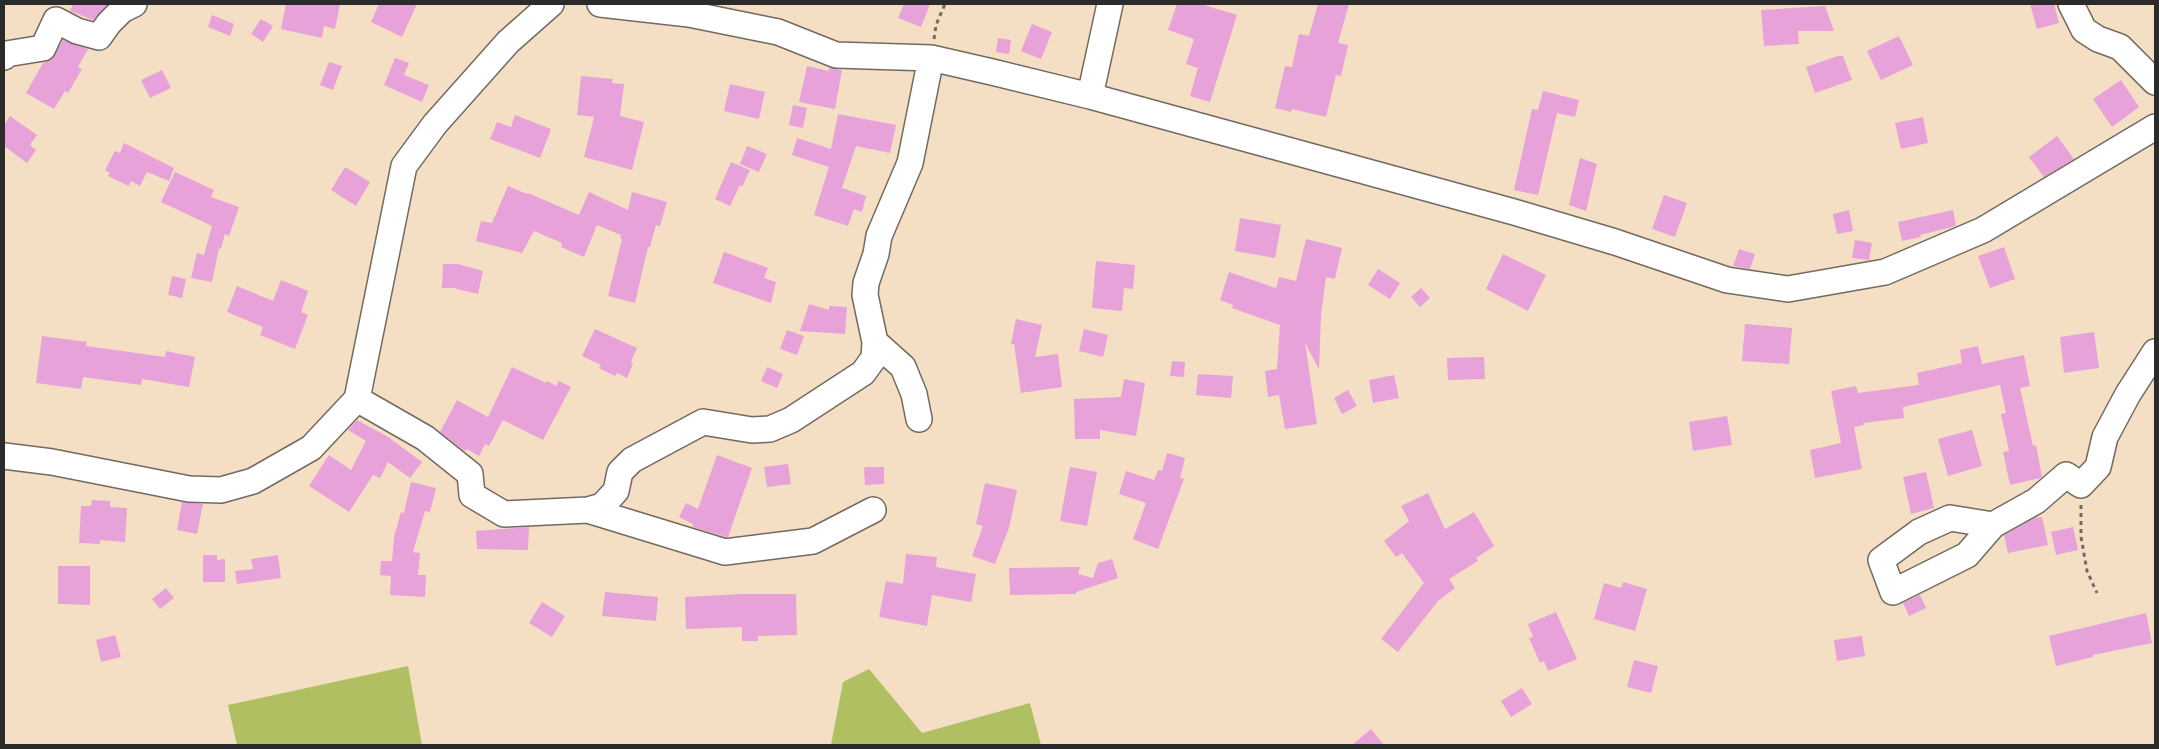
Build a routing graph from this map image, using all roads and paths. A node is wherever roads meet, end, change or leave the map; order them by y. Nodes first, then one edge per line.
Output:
1 (134, 4) edge
2 (551, 4) edge
3 (600, 4) edge
4 (945, 4) edge
5 (1110, 4) edge
6 (2071, 4) edge
7 (4, 57) edge
8 (931, 58) junction
9 (2155, 82) edge
10 (1090, 96) junction
11 (2155, 127) edge
12 (875, 342) junction
13 (2155, 352) edge
14 (357, 399) junction
15 (919, 419) dead end
16 (4, 456) edge
17 (2081, 484) junction
18 (588, 510) junction
19 (873, 510) dead end
20 (1994, 525) dead end
21 (2097, 594) dead end

1 - 7 street
2 - 14 street
3 - 8 street
4 - 8 path
5 - 10 street
6 - 9 street
8 - 10 street
8 - 12 street
10 - 11 street
12 - 15 street
12 - 18 street
13 - 17 street
14 - 16 street
14 - 18 street
17 - 20 street
17 - 21 path
18 - 19 street

